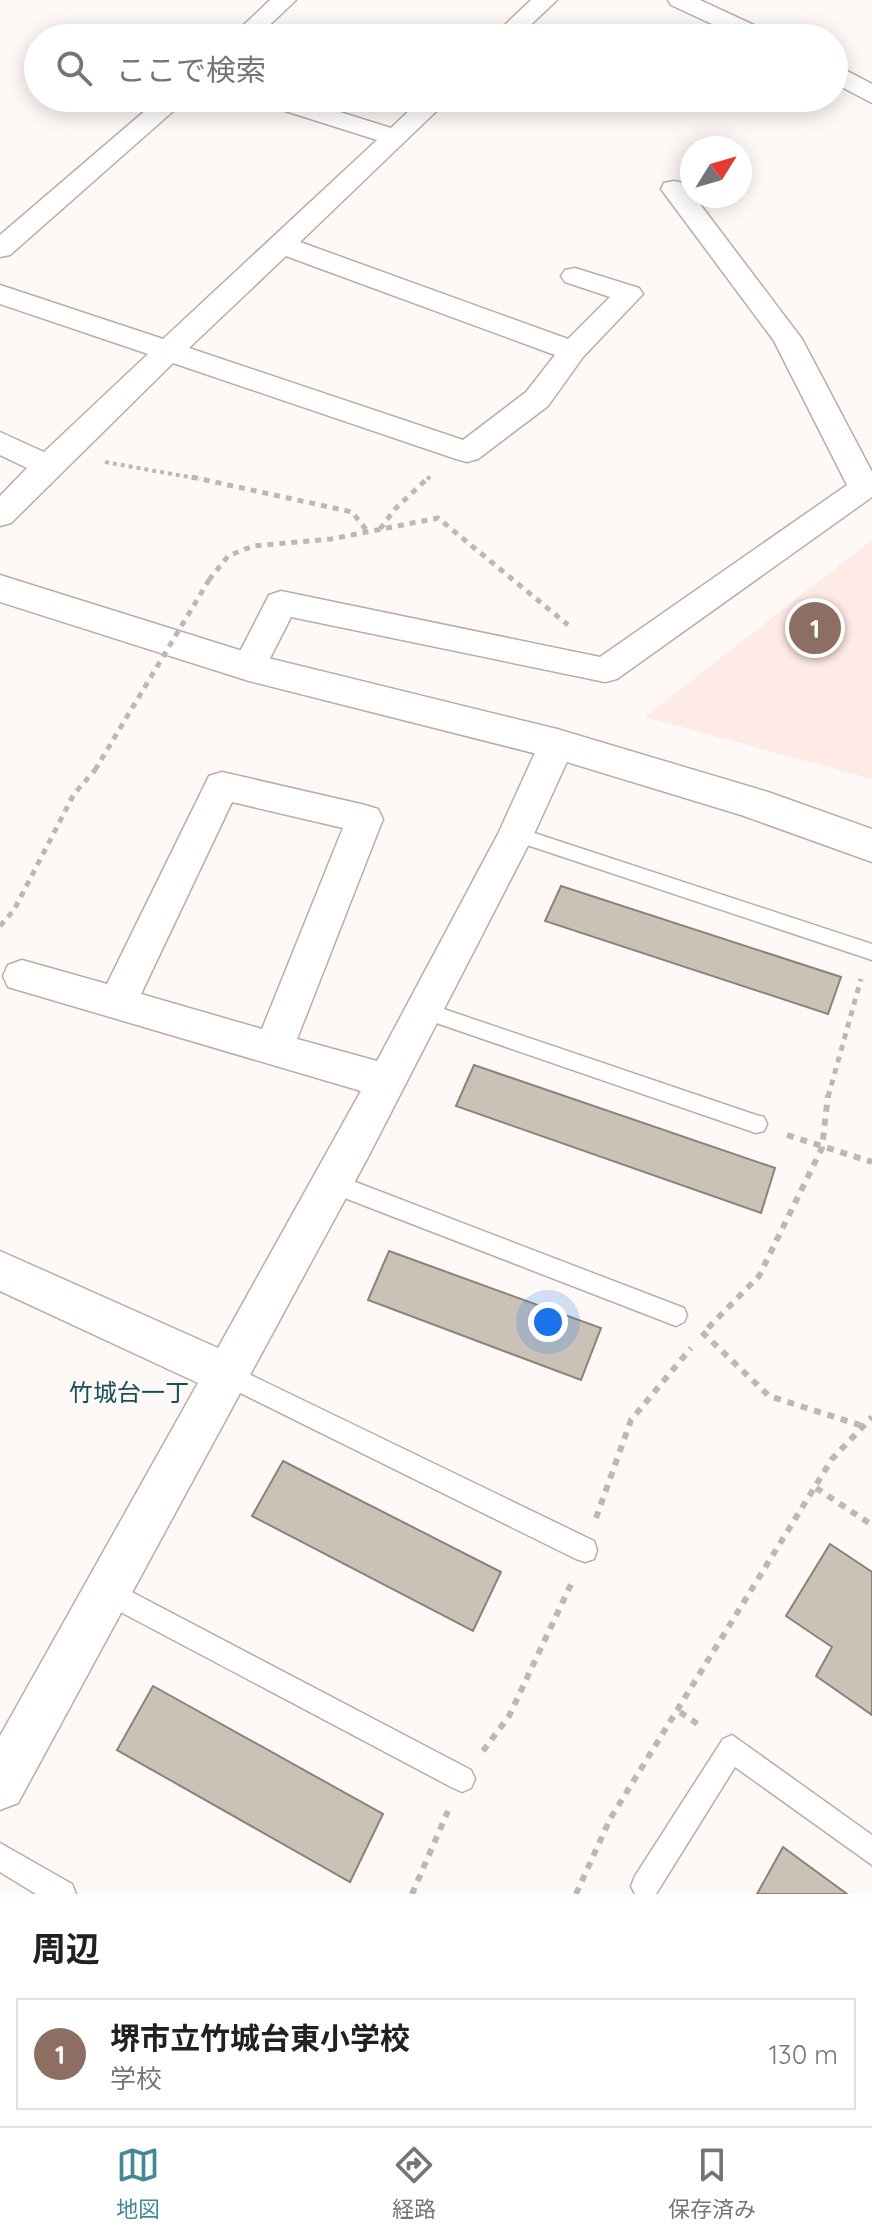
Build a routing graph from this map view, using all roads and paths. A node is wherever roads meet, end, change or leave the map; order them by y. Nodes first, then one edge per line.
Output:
1 (284, 0) edge
2 (545, 0) edge
3 (680, 0) edge
4 (257, 24) edge
5 (518, 24) edge
6 (732, 24) edge
7 (848, 80) edge
8 (872, 95) edge
9 (159, 112) edge
10 (314, 112) edge
11 (422, 112) edge
12 (394, 137) junction
13 (674, 189) dead end
14 (280, 244) junction
15 (0, 249) edge
16 (575, 276) dead end
17 (0, 294) edge
18 (170, 350) junction
19 (573, 351) junction
20 (0, 442) edge
21 (451, 447) junction
22 (106, 462) dead end
23 (47, 466) junction
24 (868, 485) edge
25 (0, 515) edge
26 (380, 529) junction
27 (368, 532) junction
28 (0, 588) edge
29 (616, 663) junction
30 (249, 667) junction
31 (557, 744) junction
32 (516, 834) junction
33 (872, 846) edge
34 (0, 926) edge
35 (870, 951) edge
36 (22, 976) dead end
37 (117, 1003) junction
38 (423, 1010) junction
39 (274, 1048) junction
40 (387, 1081) junction
41 (756, 1124) joint
42 (822, 1148) junction
43 (872, 1162) edge
44 (332, 1183) junction
45 (0, 1270) edge
46 (676, 1315) joint
47 (703, 1333) junction
48 (226, 1374) junction
49 (872, 1417) edge
50 (863, 1426) junction
51 (816, 1488) junction
52 (872, 1525) edge
53 (585, 1550) junction
54 (107, 1591) junction
55 (462, 1779) junction
56 (0, 1785) edge
57 (872, 1852) edge
58 (0, 1857) edge
59 (645, 1886) dead end
60 (62, 1894) edge
61 (412, 1894) edge
62 (576, 1894) edge

1 - 4 street
2 - 5 street
3 - 6 street
7 - 8 street
9 - 15 street
10 - 12 street
11 - 12 street
12 - 14 street
13 - 24 street
14 - 18 street
14 - 19 street
16 - 19 street
17 - 18 street
18 - 21 street
18 - 23 street
19 - 21 street
20 - 23 street
21 - 26 path
22 - 27 path
23 - 25 street
24 - 29 street
26 - 27 path
26 - 29 path
27 - 34 path, bridge
28 - 30 street
29 - 30 street
30 - 31 street
31 - 32 street
31 - 33 street
32 - 35 lane
32 - 38 street
35 - 42 path
36 - 37 street
37 - 39 street
37 - 39 street
38 - 40 street
38 - 41 lane
39 - 40 street
40 - 44 street
41 - 42 path
42 - 43 path
42 - 47 path
44 - 46 lane
44 - 48 street
45 - 48 street
46 - 47 path
47 - 50 path
47 - 53 path
48 - 53 lane
48 - 54 street
49 - 50 path
50 - 51 path
51 - 52 path
51 - 62 path
53 - 55 path
54 - 55 lane
54 - 56 street
55 - 61 path
57 - 59 lane
58 - 60 lane

